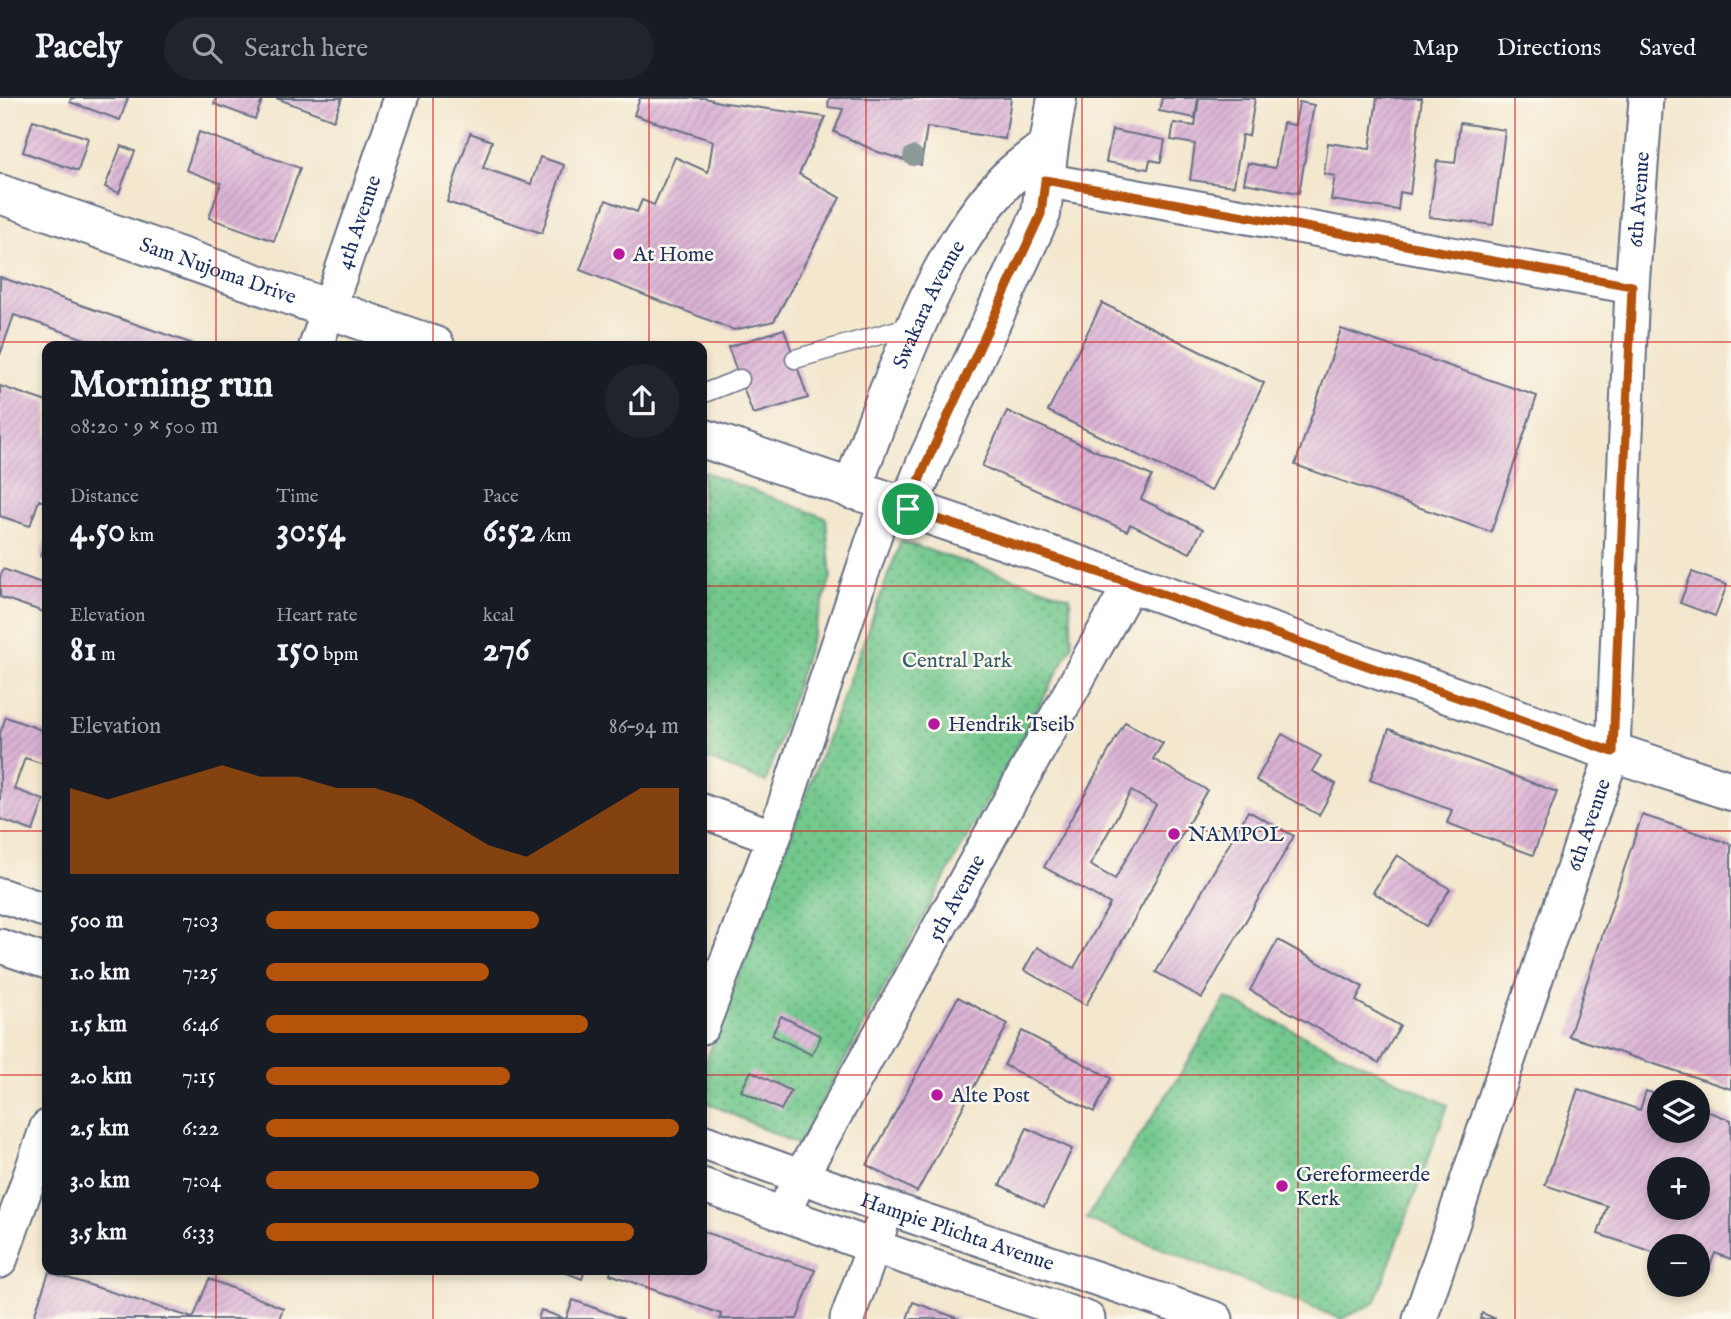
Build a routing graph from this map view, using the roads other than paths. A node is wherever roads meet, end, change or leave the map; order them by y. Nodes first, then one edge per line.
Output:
1 (401, 98) edge
2 (1057, 98) edge
3 (1646, 98) edge
4 (1037, 165) junction
5 (0, 194) edge
6 (1632, 286) junction
7 (328, 310) junction
8 (915, 325) junction
9 (318, 341) edge
10 (421, 341) edge
11 (795, 359) dead end
12 (740, 379) dead end
13 (707, 392) edge
14 (707, 440) edge
15 (882, 500) junction
16 (1131, 583) junction
17 (1613, 752) junction
18 (1731, 791) edge
19 (707, 813) edge
20 (774, 837) junction
21 (0, 895) edge
22 (42, 909) edge
23 (0, 946) edge
24 (42, 960) edge
25 (707, 1014) edge
26 (42, 1141) edge
27 (707, 1143) edge
28 (801, 1176) junction
29 (707, 1187) edge
30 (888, 1208) junction
31 (783, 1213) junction
32 (872, 1246) junction
33 (0, 1261) edge
34 (847, 1319) edge
35 (1088, 1319) edge
36 (1216, 1319) edge
37 (1420, 1319) edge

1 - 7 street, 4th Avenue
2 - 4 main road
3 - 6 street, 6th Avenue
4 - 6 street
4 - 8 main road, Swakara Avenue
4 - 15 main road
5 - 7 main road, Sam Nujoma Drive
6 - 17 street, 6th Avenue
7 - 9 street, 4th Avenue
7 - 10 main road, Sam Nujoma Drive
8 - 11 lane
8 - 15 main road, Swakara Avenue
12 - 13 lane
14 - 15 main road
15 - 16 main road
15 - 20 street
16 - 17 main road
16 - 28 street, 5th Avenue
17 - 18 main road
17 - 37 street, 6th Avenue
19 - 20 street
20 - 25 street
21 - 22 street
23 - 24 street
26 - 33 street
27 - 28 street, Hampie Plichta Avenue
28 - 30 street, Hampie Plichta Avenue
28 - 31 street, 5th Avenue
29 - 31 street, Hampie Plichta Avenue
30 - 32 street
30 - 36 street, Hampie Plichta Avenue
31 - 32 street, Hampie Plichta Avenue
32 - 34 street
32 - 35 street, Hampie Plichta Avenue

